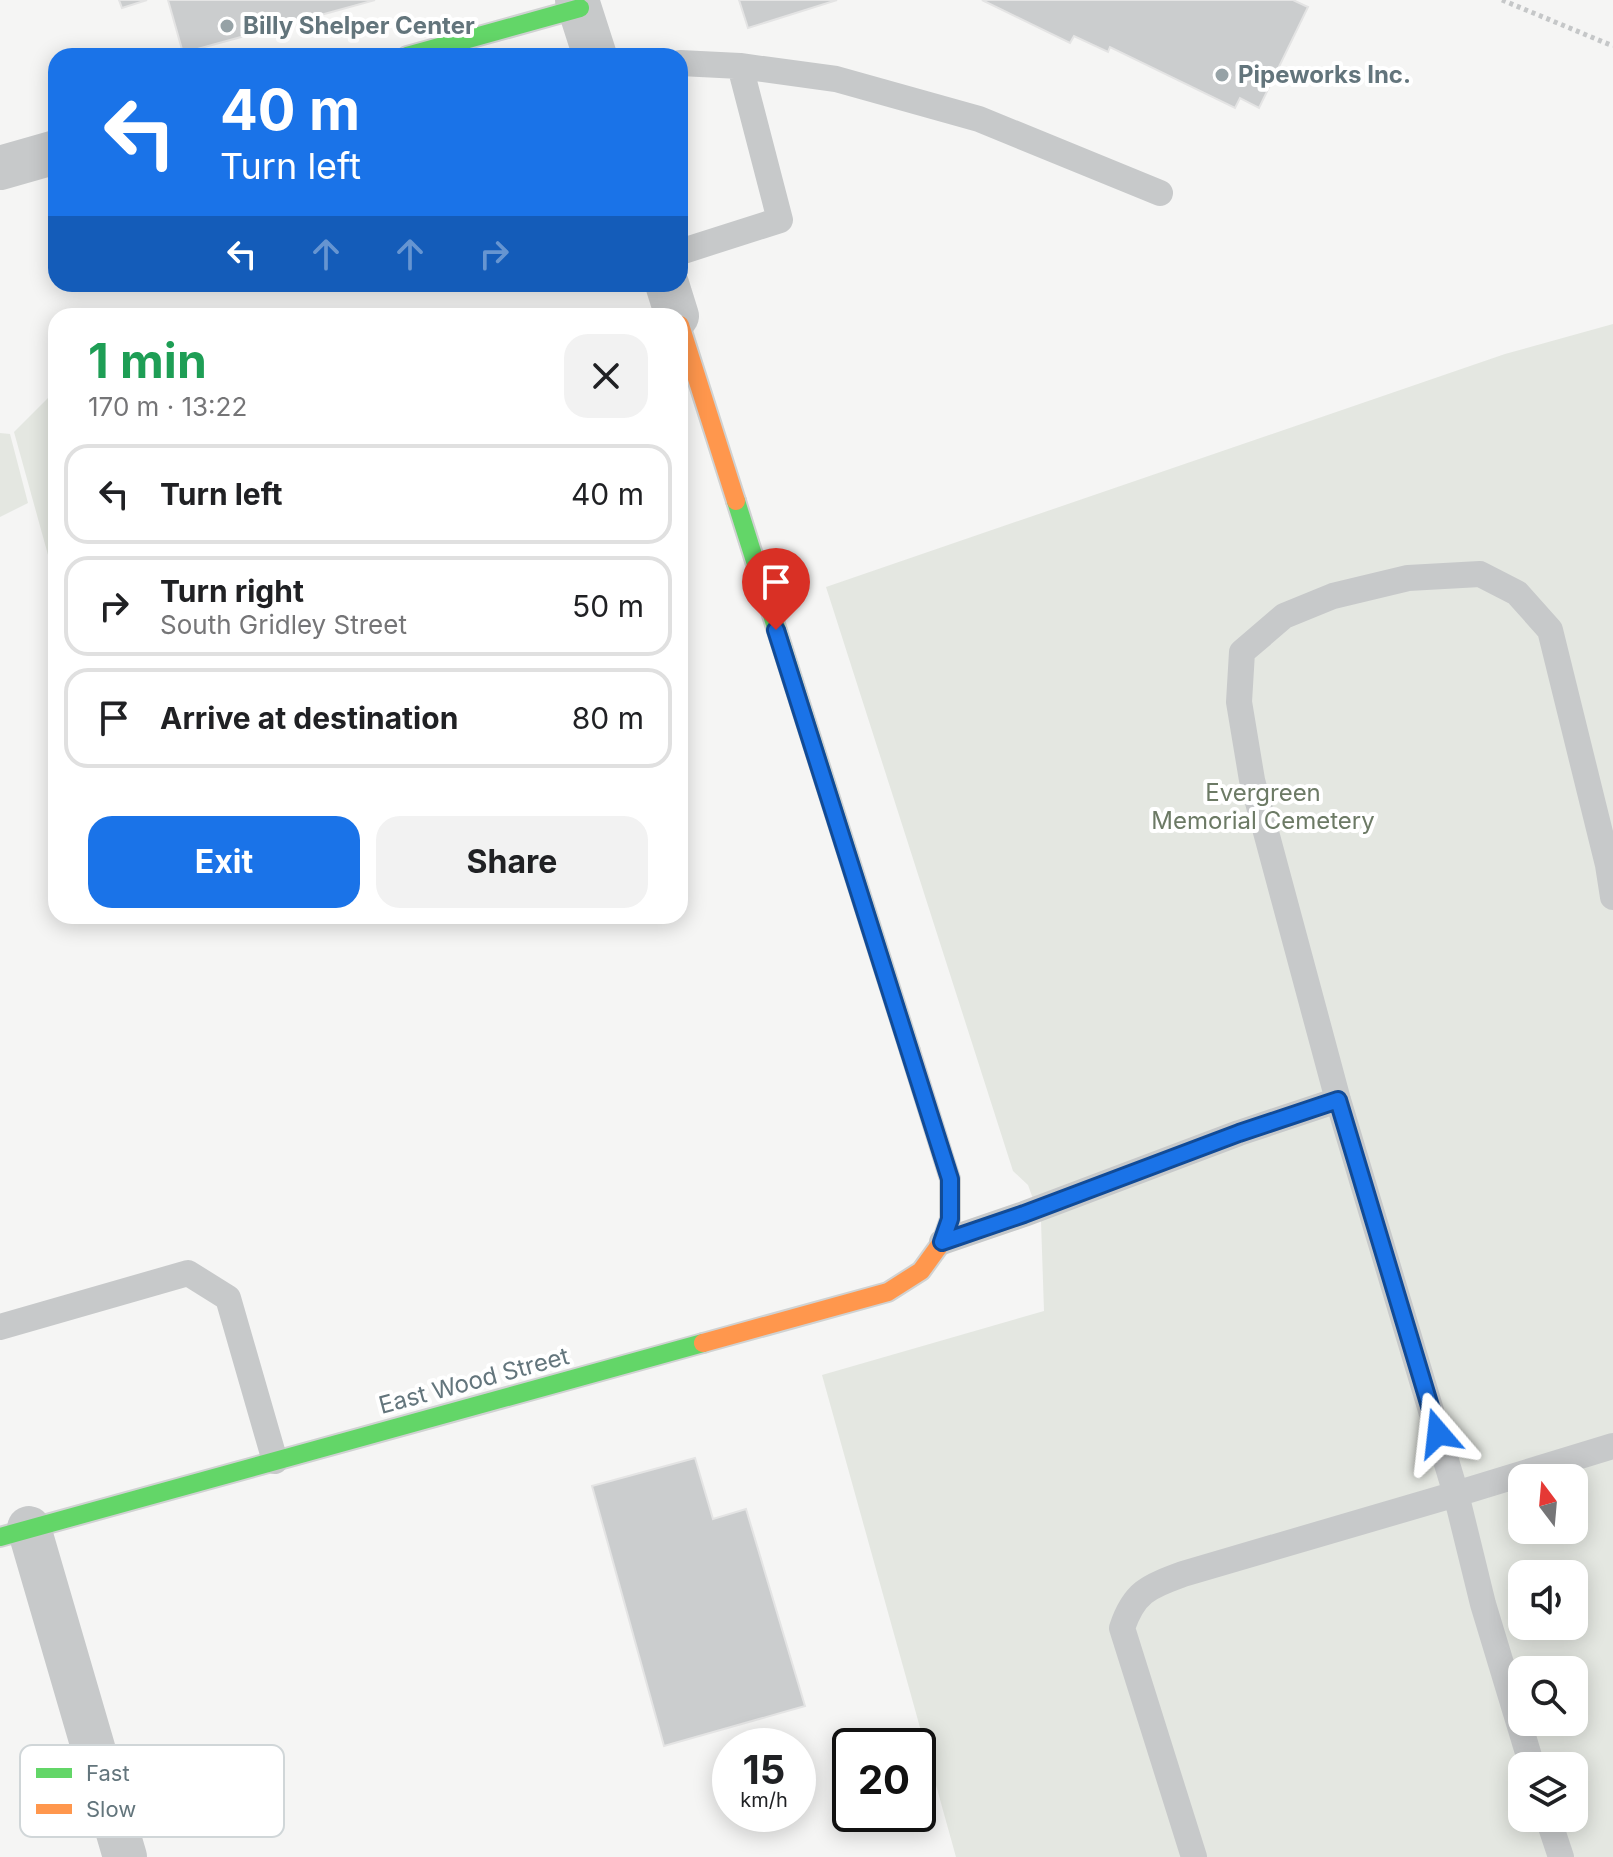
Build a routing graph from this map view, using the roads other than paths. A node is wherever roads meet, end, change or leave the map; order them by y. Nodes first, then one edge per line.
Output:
1 (579, 4) edge
2 (433, 48) edge
3 (593, 48) edge
4 (688, 63) edge
5 (740, 66) junction
6 (48, 154) edge
7 (0, 168) edge
8 (1160, 193) dead end
9 (688, 249) edge
10 (688, 350) edge
11 (1613, 897) edge
12 (1338, 1100) junction
13 (942, 1242) junction
14 (0, 1327) edge
15 (1613, 1446) edge
16 (275, 1461) junction
17 (1456, 1494) junction
18 (14, 1532) edge
19 (87, 1745) edge
20 (1528, 1752) edge
21 (1553, 1832) edge
22 (118, 1837) edge
23 (125, 1857) edge
24 (1194, 1857) edge
25 (1561, 1857) edge

1 - 2 street
1 - 3 street
4 - 5 lane
5 - 8 lane
5 - 9 lane
6 - 7 street
10 - 13 street
11 - 12 lane
12 - 13 lane
12 - 17 lane
13 - 16 street, East Wood Street
14 - 16 lane
15 - 17 lane
16 - 18 street, East Wood Street
17 - 20 lane
17 - 24 lane
18 - 19 street
21 - 25 lane
22 - 23 street

